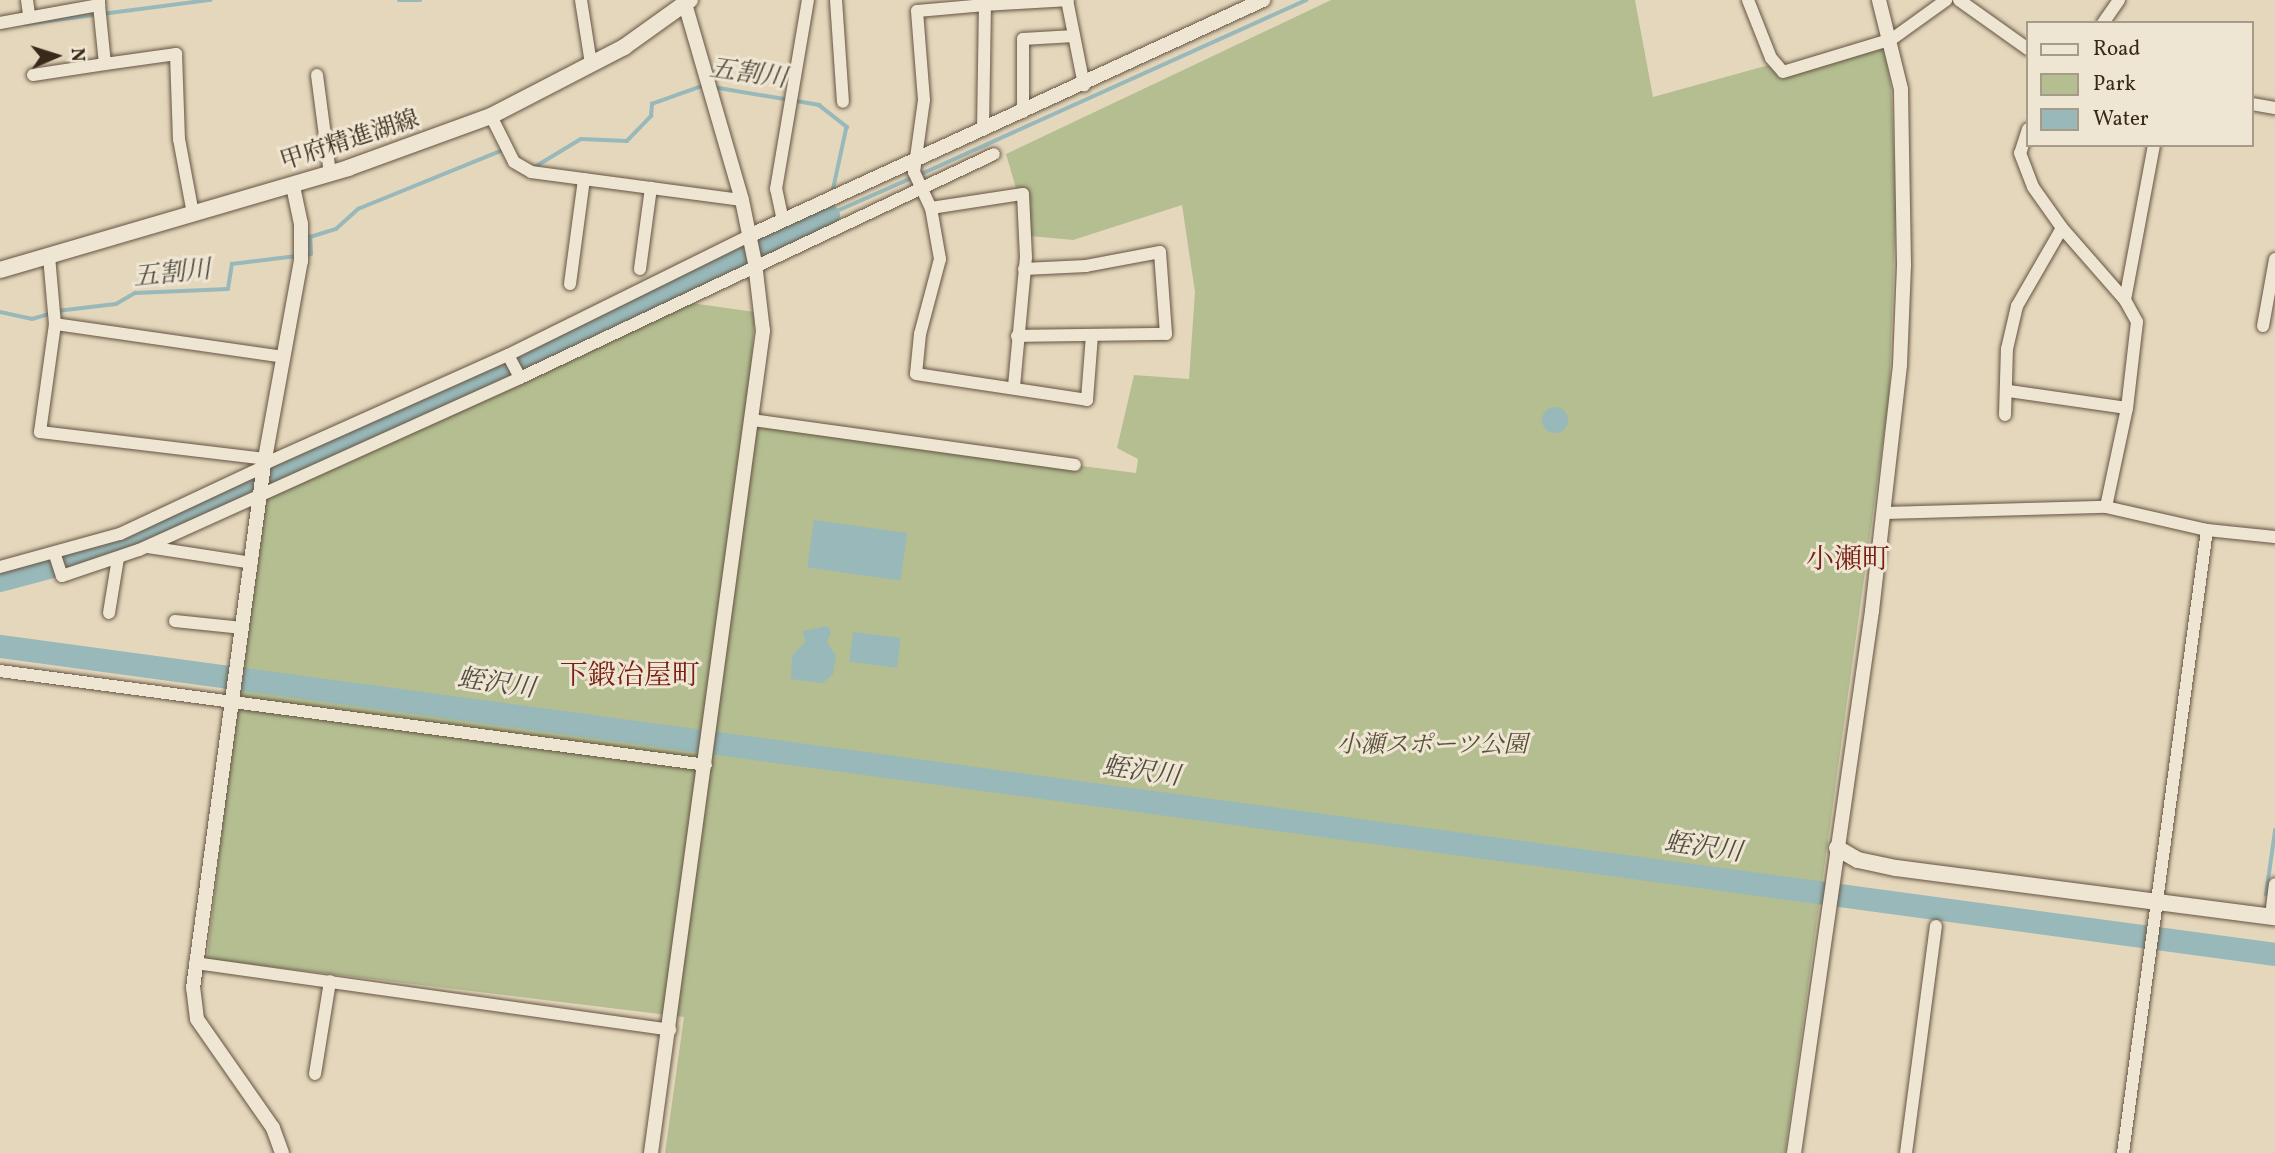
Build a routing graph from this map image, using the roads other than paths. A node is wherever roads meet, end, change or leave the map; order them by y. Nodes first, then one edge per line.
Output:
1 (27, 0) edge
2 (581, 0) edge
3 (808, 0) edge
4 (836, 0) edge
5 (1067, 0) edge
6 (1263, 0) edge
7 (1748, 0) edge
8 (1879, 0) edge
9 (1946, 0) edge
10 (1959, 0) edge
11 (2119, 0) edge
12 (686, 1) edge
13 (99, 3) edge
14 (985, 5) junction
15 (1240, 6) edge
16 (29, 14) junction
17 (2104, 21) edge
18 (0, 23) edge
19 (1074, 36) junction
20 (1892, 39) junction
21 (2026, 48) edge
22 (105, 64) junction
23 (591, 64) junction
24 (33, 75) dead end
25 (317, 75) dead end
26 (1084, 85) junction
27 (844, 102) dead end
28 (2254, 104) edge
29 (2275, 108) edge
30 (1023, 112) junction
31 (491, 116) junction
32 (983, 130) junction
33 (2026, 132) edge
34 (2154, 147) edge
35 (994, 154) dead end
36 (330, 174) junction
37 (917, 175) junction
38 (584, 179) junction
39 (293, 185) junction
40 (651, 188) junction
41 (742, 200) junction
42 (931, 208) junction
43 (192, 214) junction
44 (783, 222) junction
45 (2062, 228) junction
46 (750, 239) junction
47 (49, 256) junction
48 (2275, 259) edge
49 (755, 261) junction
50 (640, 269) dead end
51 (1024, 269) junction
52 (0, 270) edge
53 (570, 284) dead end
54 (2125, 300) junction
55 (54, 322) junction
56 (2263, 326) dead end
57 (1017, 335) junction
58 (1092, 335) junction
59 (508, 355) junction
60 (283, 357) junction
61 (520, 378) junction
62 (1014, 387) junction
63 (2009, 391) junction
64 (2127, 408) junction
65 (2005, 415) dead end
66 (752, 420) junction
67 (264, 465) junction
68 (1075, 465) dead end
69 (261, 493) junction
70 (2106, 507) junction
71 (1885, 513) junction
72 (2207, 530) junction
73 (2275, 537) edge
74 (147, 547) junction
75 (55, 556) junction
76 (118, 558) junction
77 (252, 563) junction
78 (0, 568) edge
79 (109, 613) dead end
80 (175, 621) dead end
81 (243, 628) junction
82 (0, 671) edge
83 (234, 695) junction
84 (706, 760) junction
85 (1837, 848) junction
86 (2275, 884) edge
87 (2156, 908) junction
88 (2273, 916) edge
89 (1936, 926) dead end
90 (195, 963) junction
91 (330, 981) junction
92 (670, 1030) junction
93 (315, 1074) dead end
94 (282, 1153) edge
95 (652, 1153) edge
96 (1794, 1153) edge
97 (1906, 1153) edge
98 (2123, 1153) edge

1 - 16 street
2 - 23 street
3 - 44 street
4 - 27 street
5 - 14 street
5 - 19 street
6 - 15 street
7 - 20 street
8 - 20 street
9 - 20 street
10 - 21 street
11 - 17 street
12 - 23 main road, 甲府精進湖線
12 - 41 street
13 - 16 street
13 - 22 street
14 - 32 street
14 - 37 street
15 - 26 street
16 - 18 street
19 - 26 street
19 - 30 street
20 - 71 street
22 - 24 street
22 - 43 street
23 - 31 main road, 甲府精進湖線
25 - 36 street
26 - 30 street
28 - 29 street
30 - 32 street
31 - 36 main road, 甲府精進湖線
31 - 38 street
32 - 37 street
33 - 45 street
34 - 54 street
35 - 37 street
36 - 39 main road, 甲府精進湖線
37 - 42 street
37 - 44 street
37 - 49 street
38 - 40 street
38 - 53 street
39 - 43 main road, 甲府精進湖線
39 - 60 street
40 - 41 street
40 - 50 street
41 - 46 street
42 - 51 street
42 - 62 street
43 - 47 main road, 甲府精進湖線
44 - 46 street
45 - 54 street
45 - 63 street
46 - 49 street
46 - 59 street
47 - 52 main road, 甲府精進湖線
47 - 55 street
48 - 56 street
49 - 61 street
49 - 66 street
51 - 57 street
51 - 58 street
54 - 64 street
55 - 60 street
55 - 67 street
57 - 58 street
57 - 62 street
58 - 62 street
59 - 61 street
59 - 67 street
60 - 67 street
61 - 69 street
63 - 64 street
63 - 65 street
64 - 70 street
66 - 68 street
66 - 84 street
67 - 69 street
67 - 75 street
69 - 74 street
69 - 77 street
70 - 71 street
70 - 72 street
71 - 85 street
72 - 73 street
72 - 87 street
74 - 76 street
74 - 77 street
75 - 76 street
75 - 78 street
76 - 79 street
77 - 81 street
80 - 81 street
81 - 83 street
82 - 83 street
83 - 84 street
83 - 90 street
84 - 92 street
85 - 87 main road
85 - 96 street
86 - 88 street
87 - 88 main road
87 - 98 street
89 - 97 street
90 - 91 street
90 - 94 street
91 - 92 street
91 - 93 street
92 - 95 street

